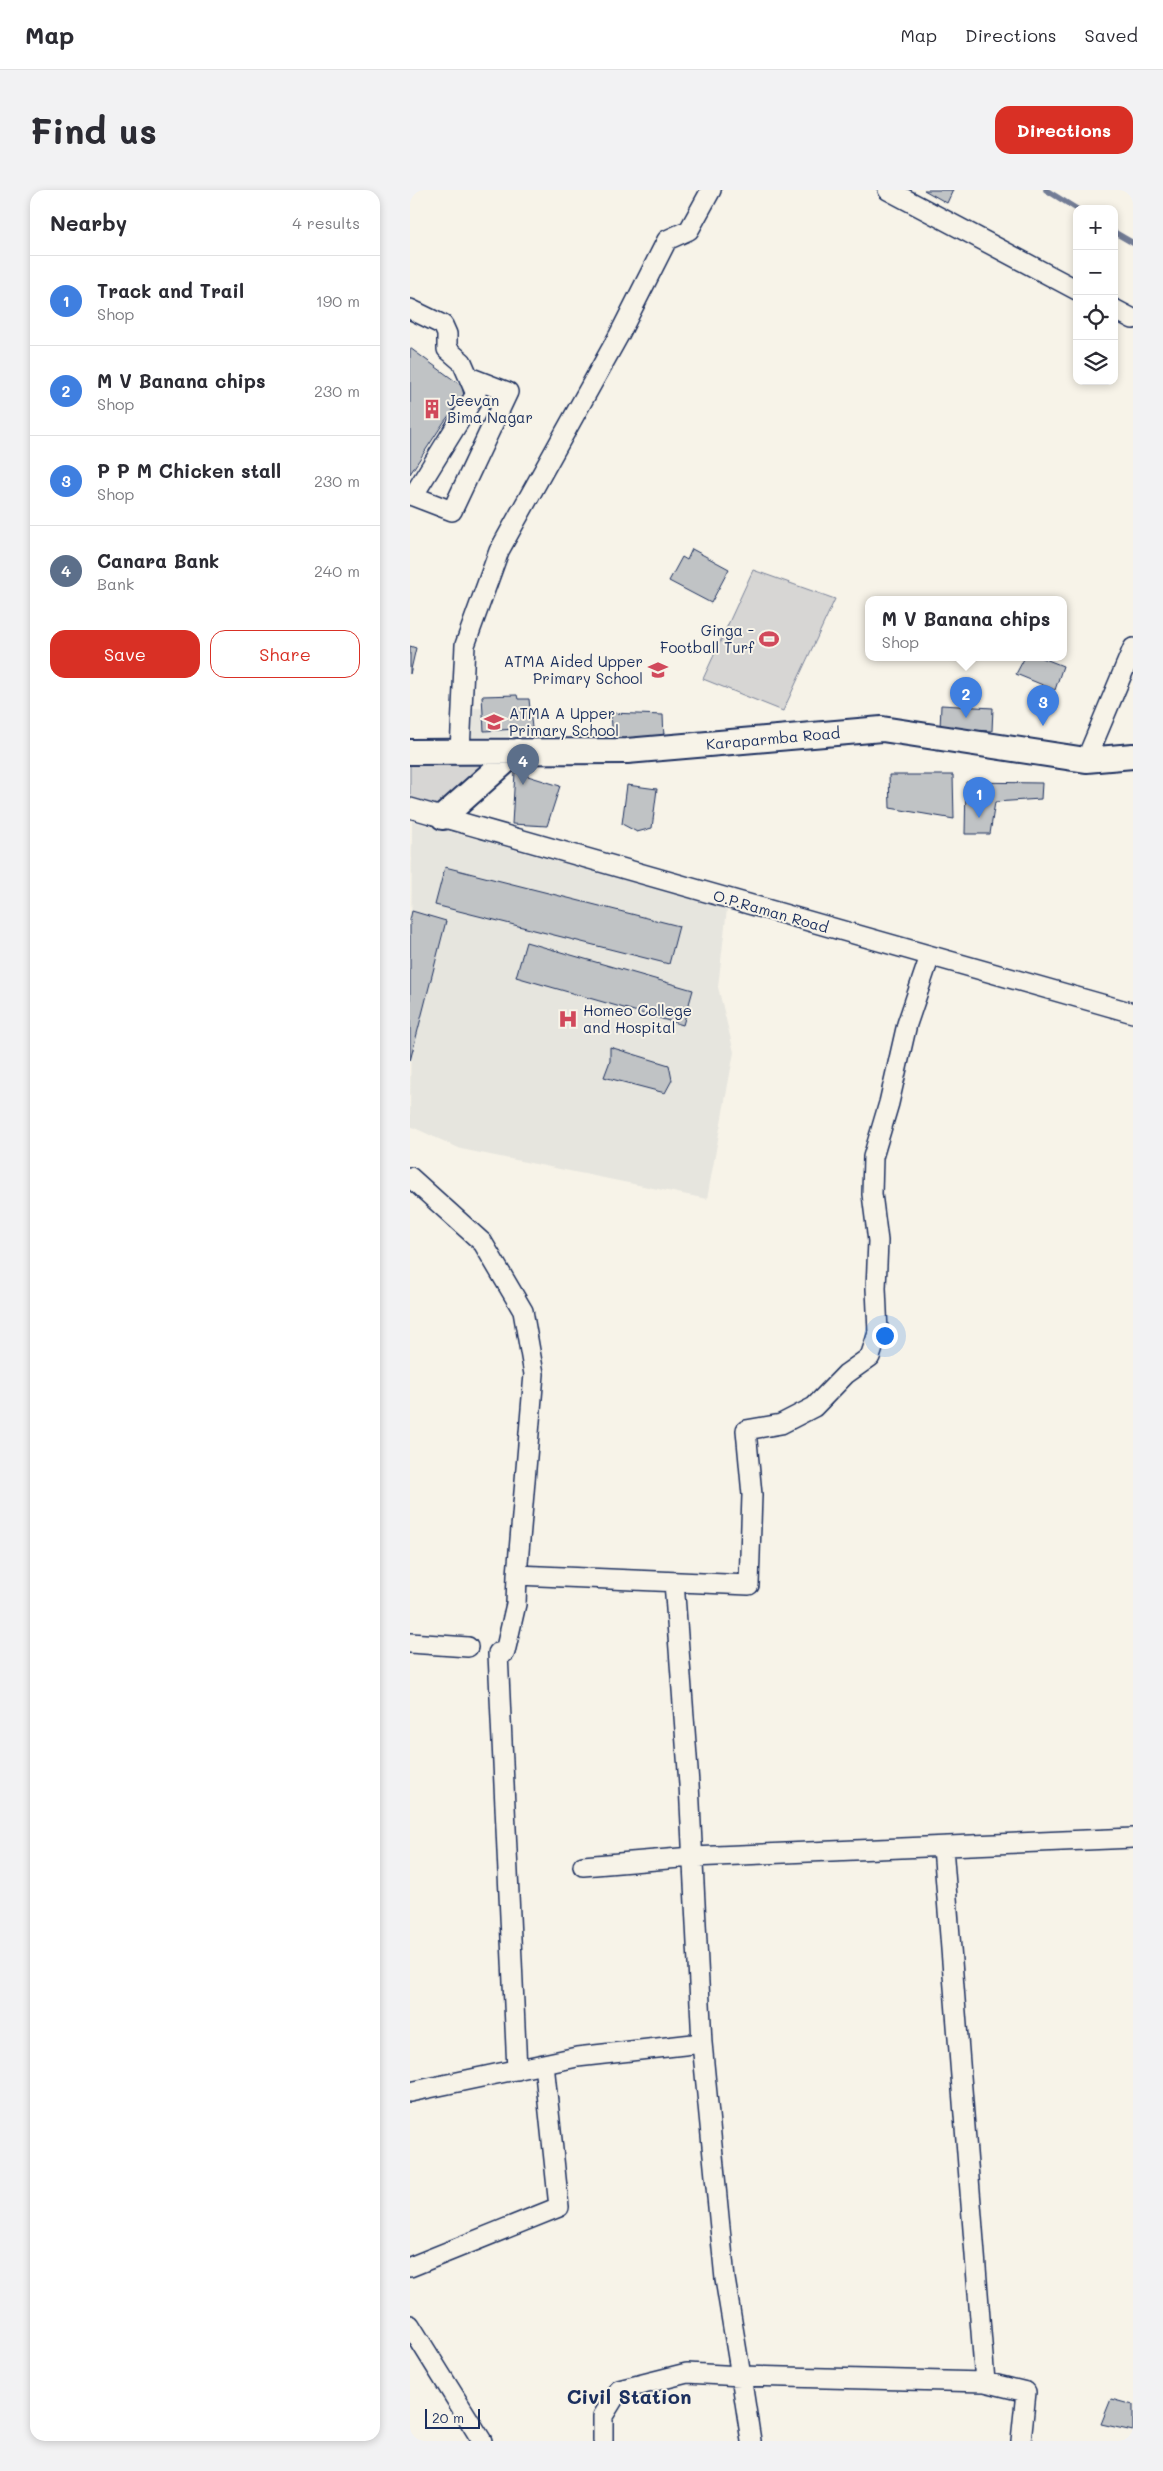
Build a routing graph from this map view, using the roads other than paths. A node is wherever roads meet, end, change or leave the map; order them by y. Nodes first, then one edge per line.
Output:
1 (711, 190) edge
2 (888, 190) edge
3 (1073, 288) edge
4 (410, 309) edge
5 (1118, 311) edge
6 (1133, 319) edge
7 (469, 377) junction
8 (412, 496) edge
9 (1133, 648) edge
10 (460, 751) junction
11 (517, 751) junction
12 (410, 752) edge
13 (1133, 756) edge
14 (1086, 760) junction
15 (410, 808) edge
16 (444, 817) junction
17 (930, 956) junction
18 (1133, 1013) edge
19 (410, 1176) edge
20 (517, 1575) junction
21 (674, 1582) junction
22 (410, 1643) edge
23 (468, 1647) dead end
24 (1133, 1838) edge
25 (943, 1847) junction
26 (692, 1857) junction
27 (583, 1866) dead end
28 (702, 2043) junction
29 (544, 2064) junction
30 (518, 2070) junction
31 (410, 2092) edge
32 (410, 2267) edge
33 (410, 2326) edge
34 (741, 2376) junction
35 (985, 2382) junction
36 (482, 2441) edge
37 (603, 2441) edge
38 (751, 2441) edge
39 (1021, 2441) edge

1 - 10 street
2 - 3 street
4 - 7 street
5 - 6 street
7 - 8 street
7 - 8 street
9 - 14 street
10 - 11 main road, Karaparmba Road
10 - 12 main road, Karaparmba Road
11 - 14 main road, Karaparmba Road
11 - 16 main road
13 - 14 main road, Karaparmba Road
15 - 16 street, O.P.Raman Road
16 - 17 street, O.P.Raman Road
17 - 18 street, O.P.Raman Road
17 - 21 street
19 - 20 street
20 - 21 street
20 - 30 street
21 - 26 street
22 - 23 street
24 - 25 street
25 - 26 street
25 - 35 street
26 - 27 street
26 - 28 street
28 - 29 street
28 - 34 street
29 - 30 street
29 - 32 street
30 - 31 street
33 - 36 street
34 - 35 street
34 - 37 street
34 - 38 street
35 - 39 street

